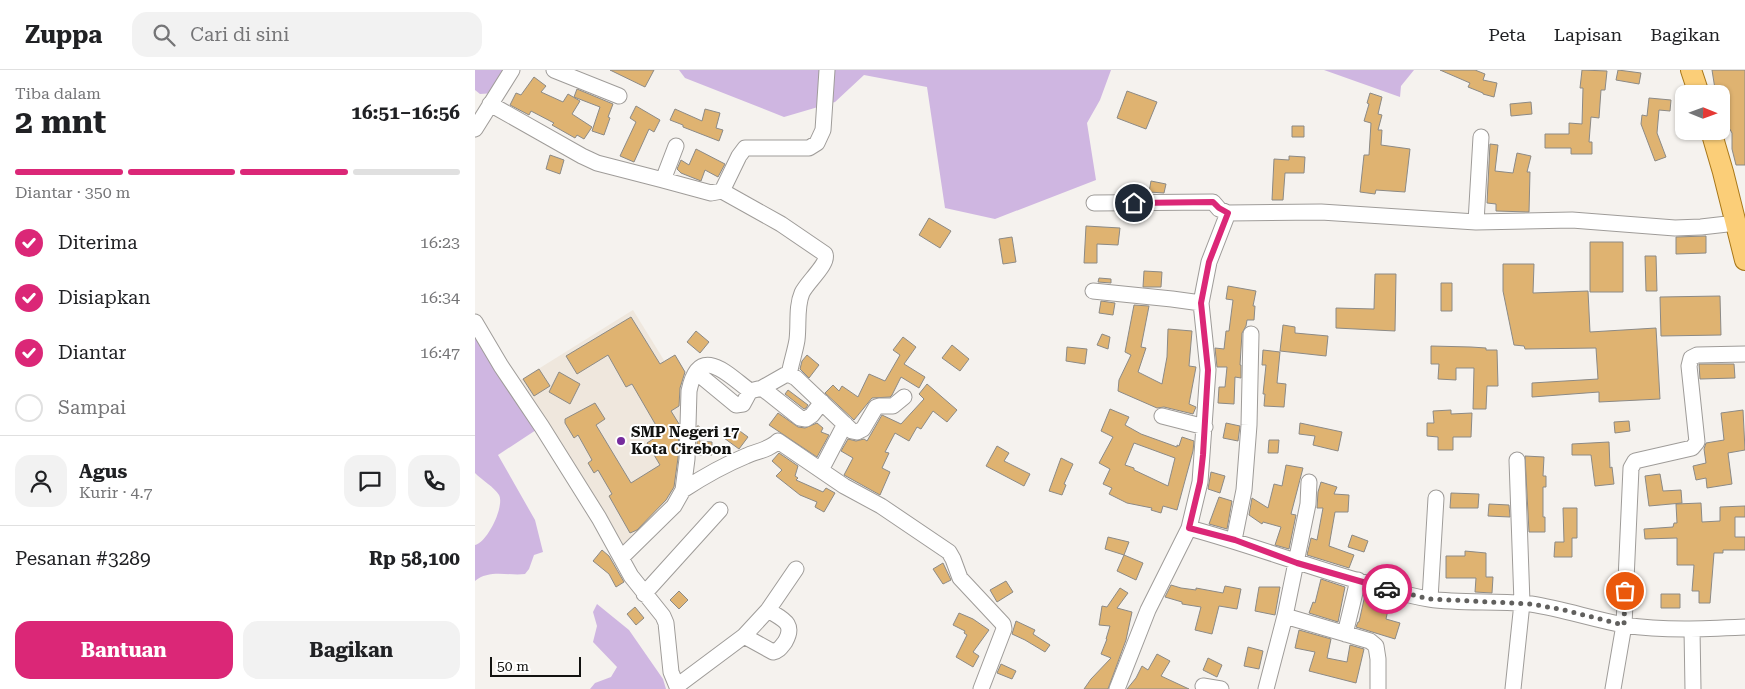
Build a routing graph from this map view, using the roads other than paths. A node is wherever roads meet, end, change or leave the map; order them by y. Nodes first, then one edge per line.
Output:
1 (512, 70) edge
2 (555, 70) edge
3 (827, 70) edge
4 (1691, 70) edge
5 (1696, 85) edge
6 (619, 96) dead end
7 (490, 104) junction
8 (475, 129) edge
9 (1481, 137) dead end
10 (1713, 140) edge
11 (676, 146) dead end
12 (663, 180) junction
13 (722, 191) junction
14 (1094, 203) dead end
15 (1228, 213) junction
16 (1477, 222) junction
17 (1728, 224) junction
18 (1745, 260) edge
19 (1093, 291) dead end
20 (1201, 303) junction
21 (475, 322) edge
22 (1251, 334) dead end
23 (1743, 354) edge
24 (789, 375) junction
25 (756, 390) junction
26 (905, 397) dead end
27 (822, 402) junction
28 (1163, 416) dead end
29 (845, 424) junction
30 (1205, 426) junction
31 (1517, 460) dead end
32 (821, 470) junction
33 (1309, 482) dead end
34 (683, 490) junction
35 (1436, 498) dead end
36 (720, 510) dead end
37 (1189, 528) junction
38 (1235, 540) junction
39 (621, 558) junction
40 (1297, 563) junction
41 (796, 570) dead end
42 (1358, 580) junction
43 (644, 594) junction
44 (1430, 599) junction
45 (1522, 603) junction
46 (767, 610) junction
47 (1285, 616) junction
48 (1624, 625) junction
49 (1745, 627) edge
50 (1692, 629) junction
51 (1345, 634) junction
52 (744, 636) junction
53 (1203, 686) dead end
54 (678, 688) edge
55 (981, 689) edge
56 (1117, 689) edge
57 (1221, 689) edge
58 (1266, 689) edge
59 (1379, 689) edge
60 (1513, 689) edge
61 (1613, 689) edge
62 (1693, 689) edge

1 - 7 street
2 - 6 street
3 - 13 street
4 - 5 main road
7 - 8 street
7 - 12 street
9 - 16 street
10 - 17 main road
11 - 12 street
12 - 13 street
13 - 24 street
14 - 15 street
15 - 16 street
15 - 20 street
16 - 17 street
17 - 18 main road
19 - 20 street
20 - 30 street
21 - 39 street
22 - 38 street
23 - 48 street
24 - 25 street
24 - 27 street
25 - 27 street
25 - 34 street
26 - 29 street
27 - 29 street
28 - 30 street
29 - 32 street
30 - 37 street
31 - 45 street
32 - 34 street
32 - 55 street
33 - 40 street
34 - 39 street
35 - 44 street
36 - 43 street
37 - 38 street
37 - 56 street
38 - 40 street
39 - 43 street
40 - 42 street
40 - 47 street
41 - 46 street
42 - 44 street
42 - 51 street
43 - 54 street
44 - 45 street
45 - 48 street
45 - 60 street
46 - 52 street
46 - 52 street
47 - 51 street
47 - 58 street
48 - 50 street
48 - 61 street
49 - 50 street
50 - 62 street
51 - 59 street
52 - 54 street
53 - 57 street

